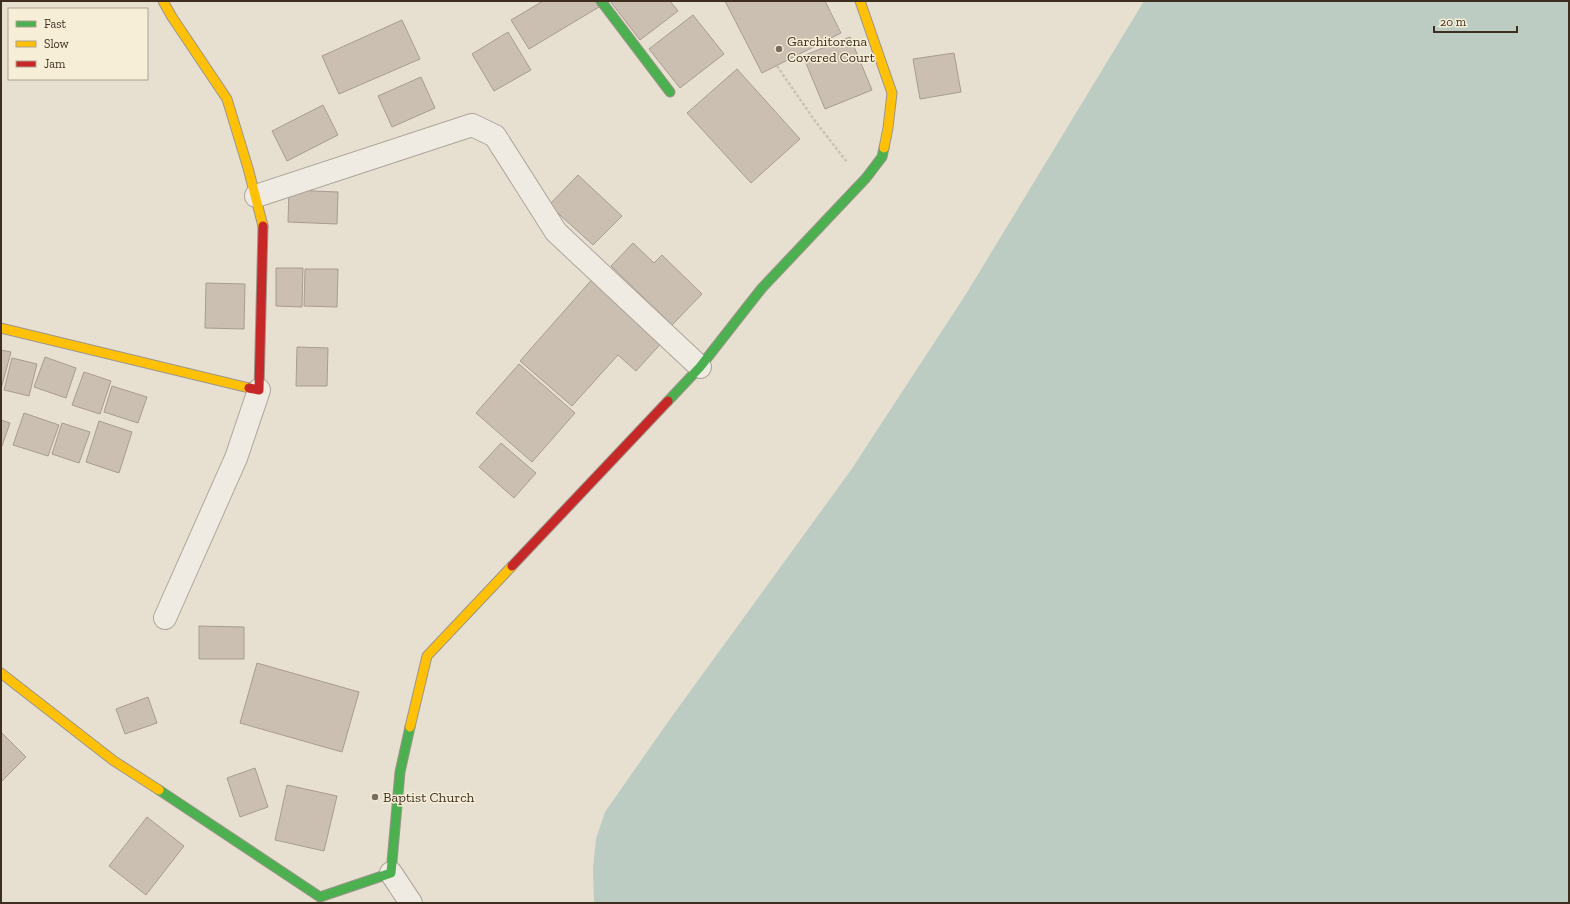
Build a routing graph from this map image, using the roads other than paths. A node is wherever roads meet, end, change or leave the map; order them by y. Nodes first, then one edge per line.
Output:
1 (163, 1) edge
2 (601, 1) edge
3 (860, 1) edge
4 (670, 92) dead end
5 (256, 196) junction
6 (1, 328) edge
7 (700, 367) junction
8 (259, 390) junction
9 (165, 618) dead end
10 (1, 673) edge
11 (391, 873) junction
12 (410, 903) edge

1 - 5 street
2 - 4 street
3 - 7 street
5 - 7 street
5 - 8 street
6 - 8 street
7 - 11 street
8 - 9 street
10 - 11 street
11 - 12 street

